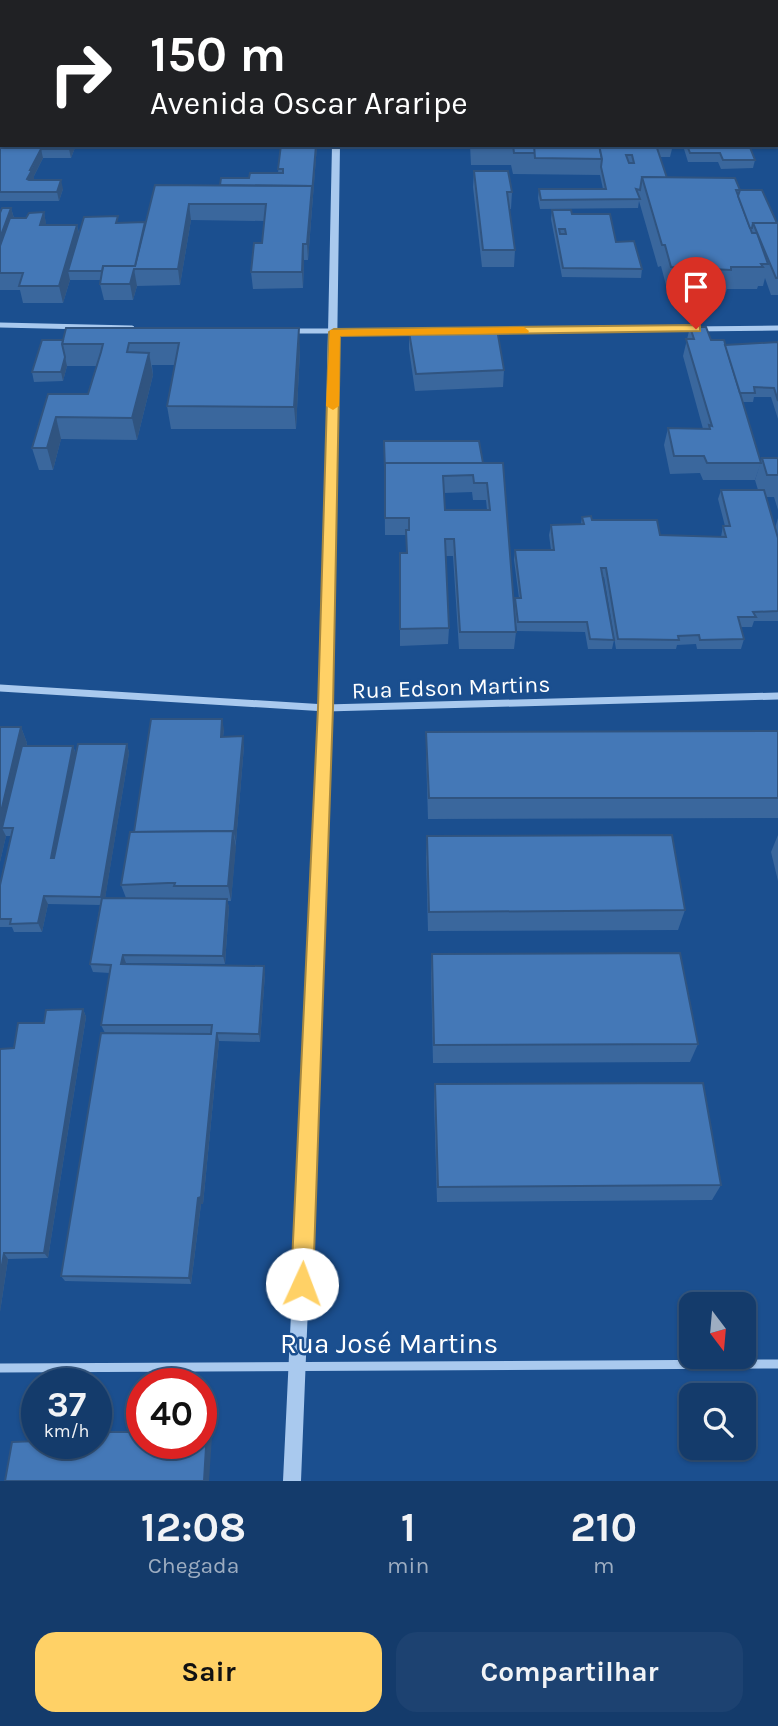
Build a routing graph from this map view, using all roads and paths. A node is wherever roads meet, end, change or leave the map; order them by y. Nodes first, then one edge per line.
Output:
1 (336, 147) edge
2 (0, 325) edge
3 (138, 328) edge
4 (778, 328) edge
5 (289, 331) edge
6 (450, 331) edge
7 (477, 331) edge
8 (334, 332) junction
9 (0, 688) edge
10 (778, 696) edge
11 (326, 708) junction
12 (778, 1364) edge
13 (299, 1366) junction
14 (0, 1368) edge
15 (292, 1481) edge

1 - 8 street
2 - 3 street
4 - 7 street
5 - 8 street
6 - 8 street
8 - 11 street
9 - 11 street, Rua Edson Martins
10 - 11 street, Rua Edson Martins
11 - 13 street
12 - 13 street, Rua José Martins
13 - 14 street, Rua José Martins
13 - 15 street

